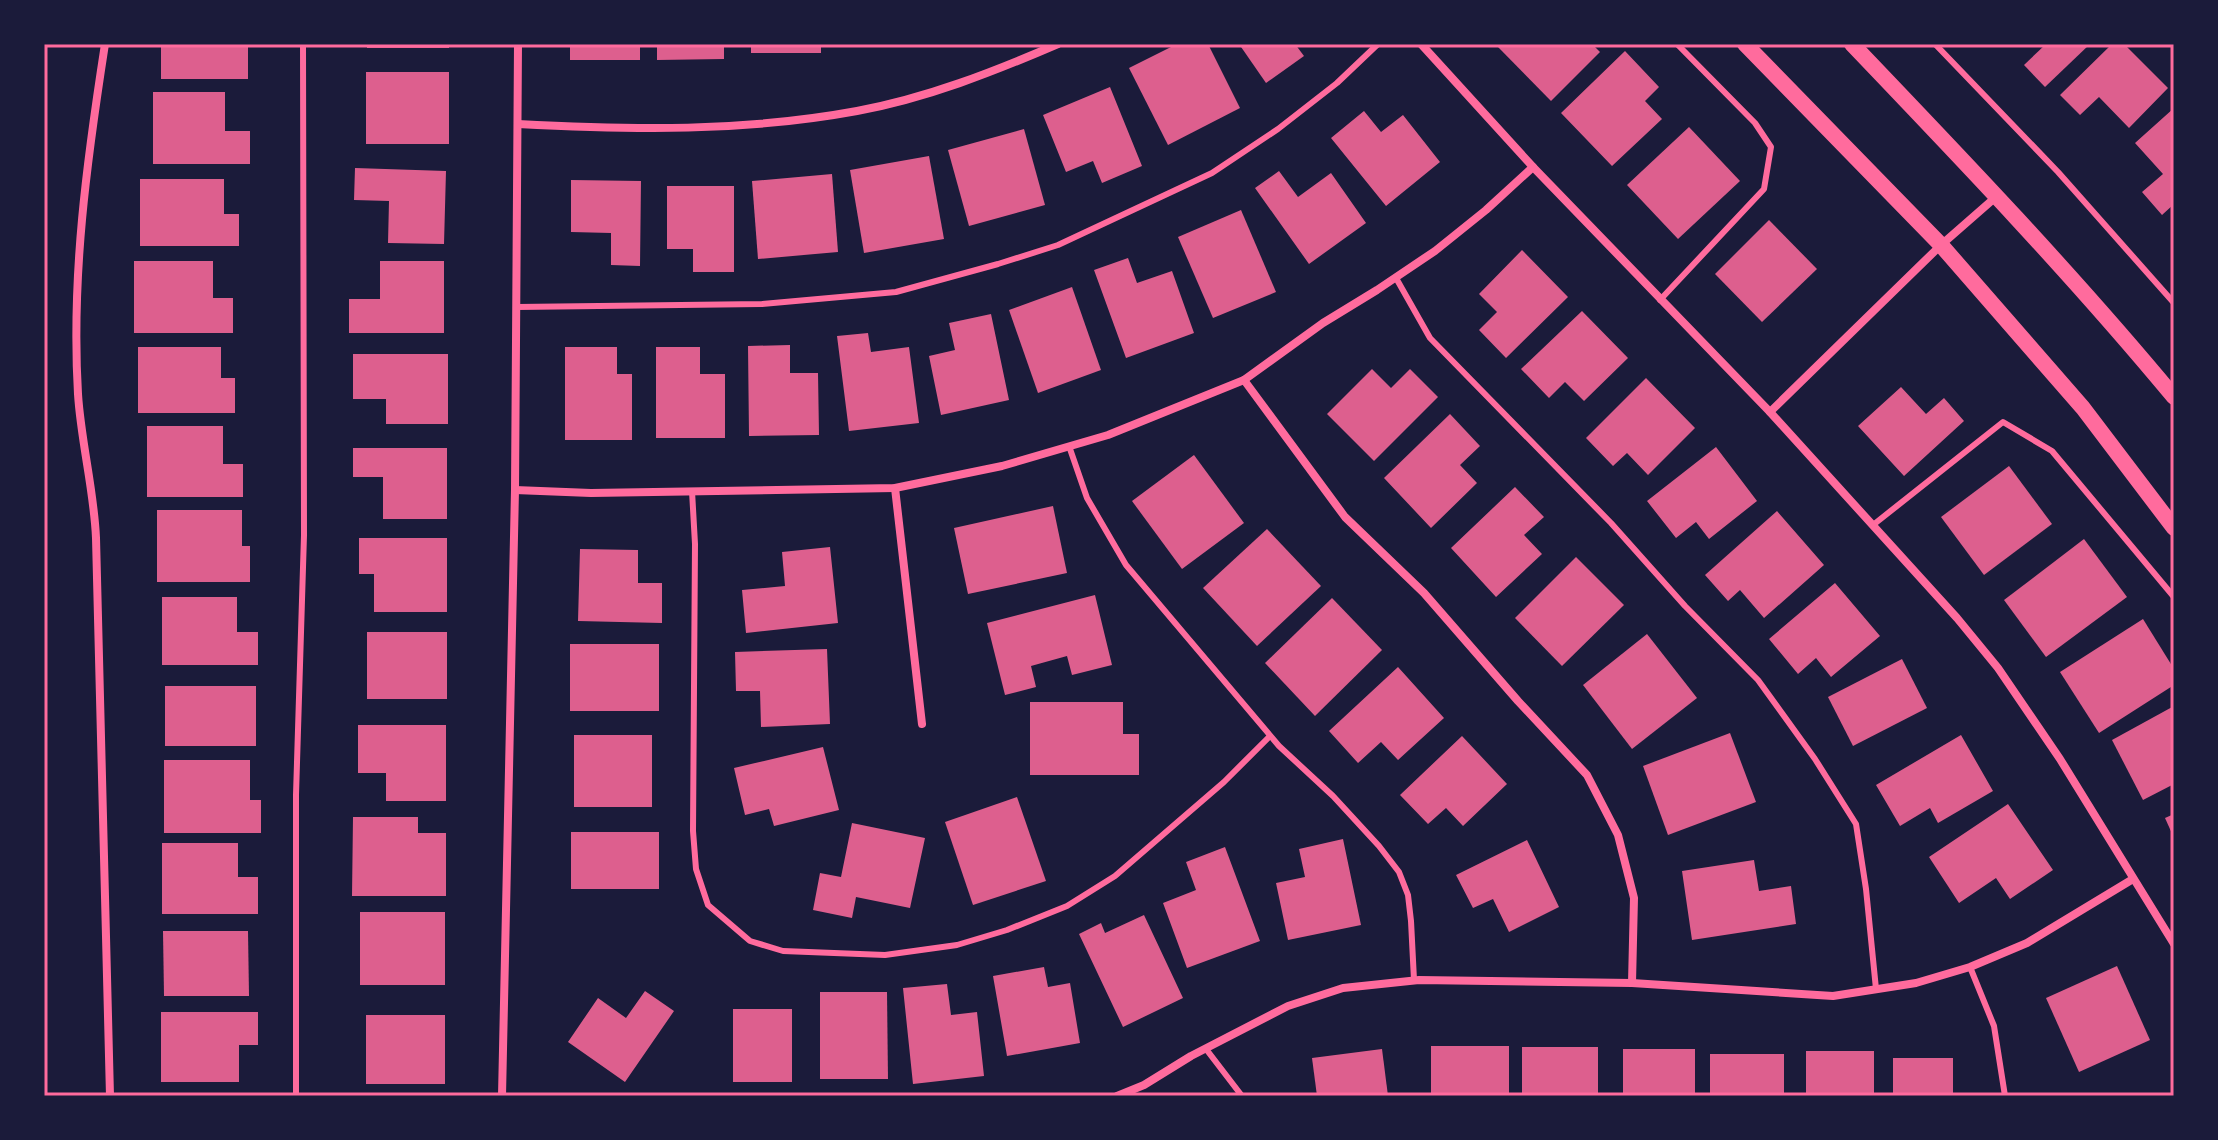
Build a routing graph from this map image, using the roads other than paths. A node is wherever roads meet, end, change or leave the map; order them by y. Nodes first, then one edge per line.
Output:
1 (105, 44) edge
2 (303, 44) edge
3 (518, 44) edge
4 (1058, 44) edge
5 (1378, 44) edge
6 (1421, 44) edge
7 (1677, 44) edge
8 (1745, 44) edge
9 (1852, 44) edge
10 (1935, 44) edge
11 (518, 124) junction
12 (1533, 167) junction
13 (1997, 196) junction
14 (1941, 245) junction
15 (1396, 278) junction
16 (1660, 300) junction
17 (2174, 303) edge
18 (517, 307) junction
19 (1244, 380) junction
20 (2174, 397) edge
21 (1770, 412) junction
22 (1069, 446) junction
23 (895, 488) junction
24 (515, 490) junction
25 (692, 491) junction
26 (1873, 525) junction
27 (2174, 528) edge
28 (2174, 597) edge
29 (922, 724) dead end
30 (1270, 736) junction
31 (2133, 879) junction
32 (2174, 944) edge
33 (1970, 967) junction
34 (1414, 980) junction
35 (1632, 983) junction
36 (1876, 989) junction
37 (1206, 1049) junction
38 (110, 1096) edge
39 (296, 1096) edge
40 (502, 1096) edge
41 (1117, 1096) edge
42 (1242, 1096) edge
43 (2005, 1096) edge

1 - 38 street
2 - 39 lane
3 - 11 street
4 - 11 street
5 - 18 lane
6 - 12 street
7 - 16 lane
8 - 14 main road
9 - 13 main road
10 - 17 lane
11 - 18 street
12 - 15 street
12 - 16 street
13 - 14 street
13 - 20 main road
14 - 21 street
14 - 27 main road
15 - 19 street
15 - 36 lane
16 - 21 street
18 - 24 street
19 - 22 street
19 - 35 street
21 - 26 street
22 - 23 street
22 - 30 lane
23 - 25 street
23 - 29 street
24 - 25 street
24 - 40 street
25 - 30 lane
26 - 28 lane
26 - 31 street
30 - 34 lane
31 - 32 street
31 - 33 street
33 - 36 street
33 - 43 lane
34 - 35 street
34 - 37 street
35 - 36 street
37 - 41 street
37 - 42 lane

